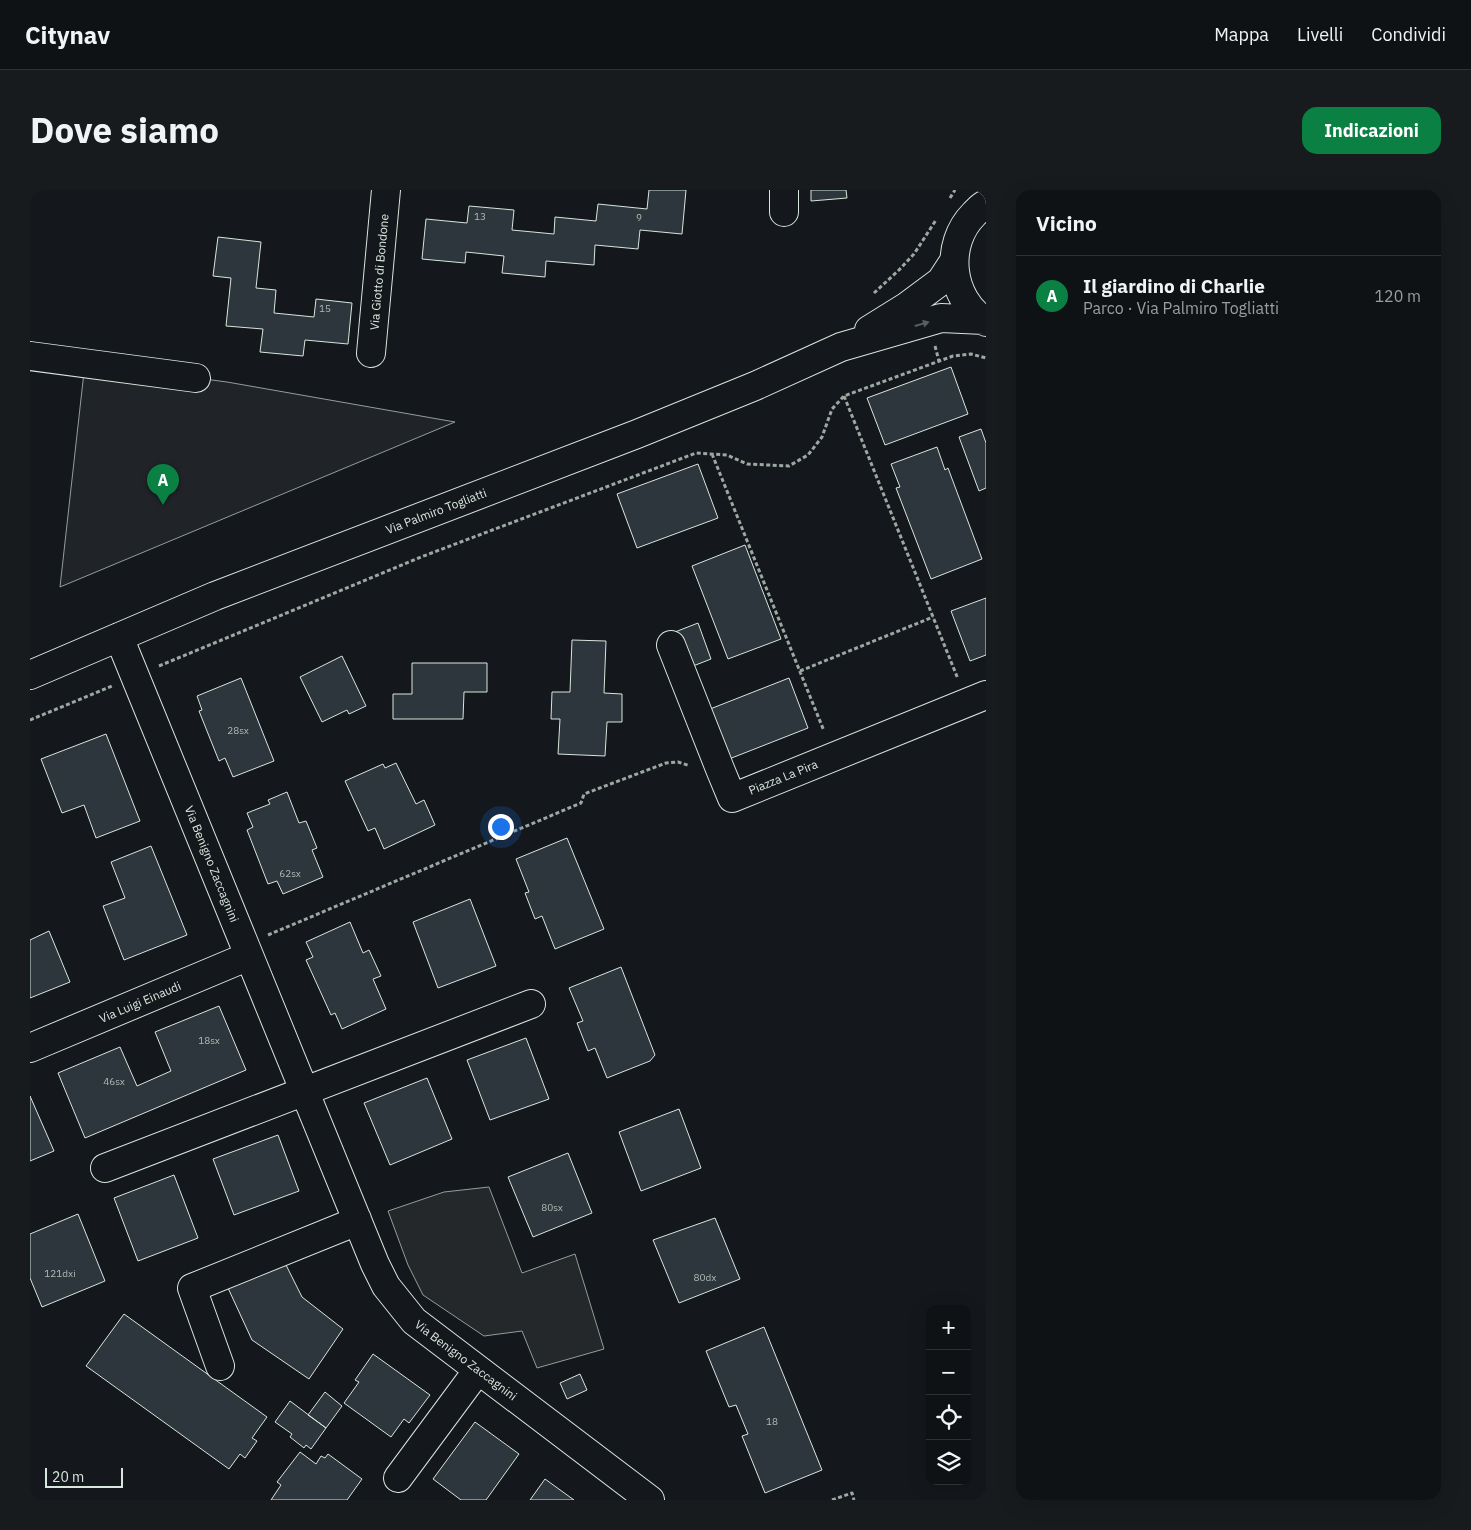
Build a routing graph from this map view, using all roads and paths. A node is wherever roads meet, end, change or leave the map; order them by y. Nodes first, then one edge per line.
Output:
1 (386, 190) edge
2 (985, 203) edge
3 (954, 261) junction
4 (985, 321) edge
5 (841, 348) junction
6 (371, 353) dead end
7 (30, 356) edge
8 (986, 358) edge
9 (196, 378) dead end
10 (844, 396) junction
11 (712, 454) junction
12 (933, 616) junction
13 (119, 637) junction
14 (671, 645) dead end
15 (800, 670) junction
16 (30, 675) edge
17 (135, 676) junction
18 (977, 699) edge
19 (30, 720) edge
20 (834, 757) junction
21 (720, 769) junction
22 (247, 950) junction
23 (531, 1004) dead end
24 (30, 1048) edge
25 (304, 1090) junction
26 (105, 1168) dead end
27 (357, 1219) junction
28 (220, 1366) dead end
29 (478, 1370) junction
30 (398, 1478) dead end
31 (650, 1500) edge
32 (832, 1500) edge
33 (854, 1500) edge

1 - 6 street, Via Giotto di Bondone
2 - 3 street, Via Palmiro Togliatti
3 - 4 street, Via Palmiro Togliatti
3 - 5 street, Via Palmiro Togliatti
5 -> 4 street, Via Palmiro Togliatti
5 - 13 street, Via Palmiro Togliatti
7 - 9 street
8 - 10 path
10 - 11 path
10 - 12 path
11 - 15 path
11 - 17 path
12 - 15 path
12 - 18 path
13 - 16 street, Via Palmiro Togliatti
13 - 17 street, Via Benigno Zaccagnini
14 - 21 street, Piazza La Pira
15 - 20 path
17 - 19 path
17 - 22 street, Via Benigno Zaccagnini
18 - 20 street, Piazza La Pira
20 - 21 street, Piazza La Pira
21 - 22 path
22 - 24 street, Via Luigi Einaudi
22 - 25 street, Via Benigno Zaccagnini
23 - 25 street
25 - 26 street
25 - 27 street, Via Benigno Zaccagnini
27 - 28 street
27 - 29 street, Via Benigno Zaccagnini
29 - 30 street
29 - 31 street, Via Benigno Zaccagnini
32 - 33 path

